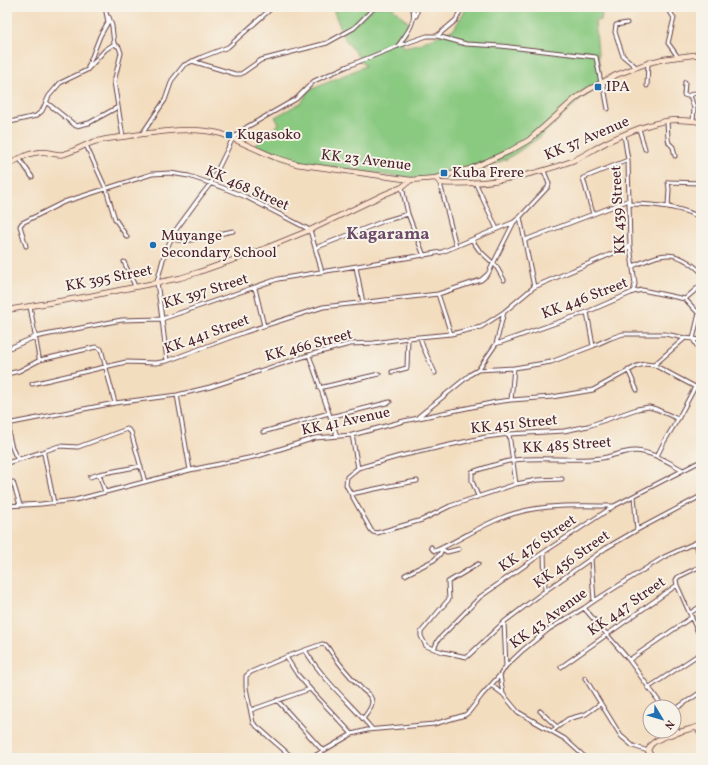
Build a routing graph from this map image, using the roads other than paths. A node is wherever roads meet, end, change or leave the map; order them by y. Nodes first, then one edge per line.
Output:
1 (105, 7) edge
2 (273, 7) edge
3 (375, 7) edge
4 (412, 7) edge
5 (418, 7) edge
6 (462, 7) edge
7 (667, 7) edge
8 (107, 14) junction
9 (414, 20) junction
10 (627, 23) dead end
11 (437, 36) junction
12 (114, 44) junction
13 (398, 46) junction
14 (701, 54) edge
15 (678, 57) junction
16 (192, 61) junction
17 (648, 63) junction
18 (636, 67) junction
19 (87, 70) junction
20 (602, 82) junction
21 (684, 82) dead end
22 (647, 86) dead end
23 (701, 91) edge
24 (690, 95) junction
25 (46, 102) junction
26 (118, 107) junction
27 (608, 109) dead end
28 (667, 121) junction
29 (693, 122) junction
30 (701, 122) edge
31 (7, 124) edge
32 (639, 129) junction
33 (142, 134) junction
34 (624, 135) junction
35 (123, 137) junction
36 (233, 138) junction
37 (86, 145) junction
38 (645, 149) dead end
39 (675, 156) dead end
40 (19, 158) junction
41 (628, 160) junction
42 (7, 166) edge
43 (544, 171) junction
44 (32, 177) dead end
45 (436, 178) junction
46 (411, 180) junction
47 (212, 182) junction
48 (475, 182) junction
49 (440, 183) junction
50 (701, 183) edge
51 (402, 187) junction
52 (106, 189) junction
53 (629, 200) junction
54 (629, 204) junction
55 (668, 207) junction
56 (408, 214) junction
57 (593, 214) junction
58 (520, 217) junction
59 (701, 218) edge
60 (514, 222) junction
61 (497, 229) junction
62 (233, 230) dead end
63 (310, 230) junction
64 (127, 237) dead end
65 (171, 239) junction
66 (472, 240) junction
67 (525, 240) junction
68 (26, 246) dead end
69 (456, 246) junction
70 (630, 246) junction
71 (315, 248) junction
72 (424, 256) junction
73 (124, 262) dead end
74 (492, 264) junction
75 (633, 266) junction
76 (356, 267) junction
77 (322, 272) junction
78 (701, 272) edge
79 (504, 280) dead end
80 (157, 282) junction
81 (635, 284) junction
82 (701, 285) edge
83 (135, 286) junction
84 (534, 287) junction
85 (255, 288) junction
86 (642, 290) junction
87 (633, 292) junction
88 (438, 294) junction
89 (685, 299) junction
90 (363, 303) junction
91 (30, 306) junction
92 (7, 310) edge
93 (504, 312) junction
94 (587, 312) junction
95 (700, 315) edge
96 (162, 320) junction
97 (264, 326) junction
98 (451, 334) junction
99 (35, 337) junction
100 (420, 337) junction
101 (408, 338) junction
102 (686, 338) junction
103 (693, 339) junction
104 (701, 340) edge
105 (496, 344) junction
106 (593, 346) junction
107 (7, 349) edge
108 (701, 349) edge
109 (309, 355) junction
110 (40, 360) junction
111 (167, 361) junction
112 (654, 365) junction
113 (106, 367) junction
114 (514, 368) junction
115 (478, 370) junction
116 (628, 370) junction
117 (392, 372) dead end
118 (7, 374) edge
119 (378, 374) dead end
120 (435, 374) dead end
121 (32, 384) dead end
122 (695, 387) junction
123 (319, 388) junction
124 (637, 390) dead end
125 (701, 390) edge
126 (177, 395) junction
127 (511, 400) junction
128 (390, 402) dead end
129 (115, 403) junction
130 (329, 415) junction
131 (416, 418) junction
132 (678, 419) junction
133 (7, 431) edge
134 (263, 432) dead end
135 (509, 434) junction
136 (352, 435) junction
137 (337, 436) junction
138 (42, 452) junction
139 (656, 456) junction
140 (20, 459) junction
141 (512, 460) junction
142 (701, 461) edge
143 (7, 463) edge
144 (141, 466) junction
145 (358, 468) junction
146 (190, 470) junction
147 (683, 470) junction
148 (99, 474) junction
149 (90, 477) dead end
150 (562, 479) dead end
151 (417, 481) dead end
152 (13, 482) dead end
153 (145, 482) junction
154 (516, 484) junction
155 (105, 492) junction
156 (352, 494) junction
157 (478, 496) junction
158 (634, 496) junction
159 (701, 496) edge
160 (54, 503) junction
161 (20, 505) junction
162 (7, 506) edge
163 (614, 506) junction
164 (637, 530) junction
165 (701, 540) edge
166 (696, 543) junction
167 (431, 547) dead end
168 (443, 548) junction
169 (459, 549) dead end
170 (544, 552) junction
171 (591, 559) junction
172 (701, 563) edge
173 (478, 564) dead end
174 (701, 566) edge
175 (405, 575) dead end
176 (677, 585) junction
177 (545, 592) junction
178 (594, 600) junction
179 (701, 606) edge
180 (584, 608) junction
181 (690, 613) junction
182 (692, 617) junction
183 (504, 622) junction
184 (607, 635) junction
185 (701, 639) edge
186 (434, 649) junction
187 (305, 650) junction
188 (701, 654) edge
189 (286, 657) junction
190 (629, 660) junction
191 (506, 666) junction
192 (562, 667) dead end
193 (500, 675) junction
194 (584, 678) dead end
195 (491, 685) junction
196 (648, 688) junction
197 (310, 689) junction
198 (701, 692) edge
199 (503, 694) junction
200 (657, 699) edge
201 (277, 700) junction
202 (600, 704) junction
203 (682, 705) edge
204 (251, 710) junction
205 (540, 711) dead end
206 (363, 719) junction
207 (557, 727) junction
208 (699, 727) edge
209 (372, 729) junction
210 (552, 731) junction
211 (682, 732) edge
212 (352, 734) junction
213 (701, 734) edge
214 (660, 739) edge
215 (323, 751) junction
216 (648, 751) junction
217 (293, 758) edge
218 (311, 758) edge
219 (586, 758) edge
220 (653, 758) edge

1 - 8 street
2 - 16 street
3 - 16 street
4 - 9 street
5 - 9 street
6 - 11 street
7 - 15 street
8 - 12 street
8 - 19 street
9 - 13 street
10 - 18 street
11 - 13 street, KK 397 Street
11 - 20 street
12 - 19 street
12 - 26 street
13 - 36 street, KK 397 Street
14 - 15 main road, KK 23 Avenue
15 - 17 main road, KK 23 Avenue
16 - 33 street
17 - 18 main road, KK 23 Avenue
17 - 22 street
18 - 20 main road, KK 23 Avenue
19 - 25 street
20 - 27 street
20 - 45 main road, KK 23 Avenue
21 - 24 street
23 - 24 street
24 - 29 street
25 - 26 street
25 - 31 street
26 - 35 street
28 - 29 main road, KK 37 Avenue
28 - 32 main road, KK 37 Avenue
28 - 39 street
29 - 30 main road, KK 37 Avenue
32 - 34 main road, KK 37 Avenue
32 - 38 street
33 - 35 main road, KK 23 Avenue
33 - 36 main road, KK 23 Avenue
34 - 41 street, KK 439 Street
34 - 43 main road, KK 37 Avenue
35 - 37 main road, KK 23 Avenue
36 - 46 main road, KK 23 Avenue
36 - 47 street, KK 397 Street
37 - 40 main road, KK 23 Avenue
37 - 52 street
40 - 42 main road, KK 23 Avenue
40 - 44 street
41 - 53 street, KK 439 Street
41 - 57 street
43 - 48 main road, KK 37 Avenue
43 - 58 street, KK 441 Street
45 - 46 main road, KK 23 Avenue
45 - 49 main road
46 - 51 main road, KK 395 Street
47 - 52 street, KK 468 Street
47 - 63 street, KK 468 Street
47 - 65 street, KK 397 Street
48 - 49 main road, KK 37 Avenue
48 - 61 street
49 - 69 street
50 - 55 street
51 - 56 street
51 - 63 main road, KK 395 Street
52 - 64 street
52 - 68 street, KK 468 Street
53 - 54 street, KK 439 Street
53 - 57 street
54 - 55 street
54 - 70 street, KK 439 Street
55 - 59 street
56 - 71 street
56 - 72 street
57 - 67 street
58 - 60 street, KK 441 Street
58 - 67 street
60 - 61 street, KK 397 Street
60 - 74 street, KK 441 Street
61 - 66 street, KK 397 Street
62 - 65 street
63 - 71 street
63 - 80 main road, KK 395 Street
65 - 80 street, KK 397 Street
66 - 69 street, KK 397 Street
66 - 74 street
67 - 84 street
69 - 72 street, KK 397 Street
70 - 75 street, KK 439 Street
70 - 84 street, KK 466 Street
71 - 77 street
72 - 76 street, KK 397 Street
73 - 83 street
74 - 79 street
74 - 88 street, KK 441 Street
75 - 78 street
75 - 81 street, KK 439 Street
76 - 77 street, KK 397 Street
76 - 90 street
77 - 85 street, KK 397 Street
80 - 83 main road, KK 395 Street
80 - 96 street, KK 397 Street
81 - 86 street
81 - 87 street, KK 439 Street
82 - 89 street
83 - 91 main road, KK 395 Street
84 - 93 street, KK 466 Street
85 - 96 street, KK 397 Street
85 - 97 street
86 - 87 street, KK 446 Street
86 - 89 street, KK 446 Street
87 - 94 street, KK 446 Street
88 - 90 street, KK 441 Street
88 - 98 street
89 - 95 street
90 - 97 street, KK 441 Street
91 - 92 main road, KK 395 Street
91 - 99 street
93 - 98 street, KK 466 Street
93 - 105 street
94 - 105 street, KK 446 Street
94 - 106 street
95 - 103 street
96 - 99 street
96 - 111 street
97 - 111 street, KK 441 Street
98 - 100 street, KK 466 Street
99 - 107 street
99 - 110 street
100 - 101 street, KK 466 Street
100 - 120 street
101 - 109 street, KK 466 Street
101 - 117 street
102 - 103 street
102 - 106 street
102 - 112 street
103 - 104 street
103 - 108 street
105 - 115 street
106 - 114 street
109 - 123 street
109 - 126 street, KK 466 Street
110 - 113 street
110 - 118 street
111 - 113 street, KK 441 Street
112 - 116 street, KK 41 Avenue
112 - 122 street
113 - 121 street, KK 441 Street
113 - 129 street
114 - 115 street
114 - 127 street
115 - 131 street
116 - 124 street
116 - 127 street, KK 41 Avenue
119 - 123 street
122 - 125 street
122 - 132 street
123 - 130 street
126 - 129 street, KK 466 Street
126 - 146 street
127 - 131 street, KK 41 Avenue
128 - 130 street
129 - 133 street, KK 466 Street
130 - 134 street
130 - 137 street
131 - 136 street, KK 41 Avenue
132 - 135 street, KK 451 Street
132 - 139 street
133 - 140 street
135 - 141 street
135 - 145 street, KK 451 Street
136 - 137 street, KK 41 Avenue
136 - 145 street
137 - 146 street, KK 41 Avenue
138 - 140 street
138 - 144 street
138 - 160 street
139 - 141 street, KK 485 Street
139 - 147 street, KK 485 Street
140 - 143 street
141 - 154 street
141 - 157 street, KK 485 Street
142 - 147 street, KK 476 Street
144 - 148 street
144 - 153 street
145 - 156 street
146 - 153 street, KK 41 Avenue
147 - 158 street, KK 476 Street
148 - 149 street
148 - 155 street
150 - 154 street
151 - 156 street
152 - 161 street
153 - 155 street, KK 41 Avenue
154 - 157 street
155 - 160 street, KK 41 Avenue
156 - 157 street
158 - 163 street, KK 476 Street
158 - 164 street
159 - 164 street, KK 456 Street
160 - 161 street, KK 41 Avenue
161 - 162 street, KK 41 Avenue
163 - 168 street
163 - 170 street, KK 476 Street
164 - 171 street, KK 456 Street
165 - 166 street, KK 43 Avenue
166 - 172 street
166 - 178 street, KK 43 Avenue
167 - 168 street
168 - 169 street
168 - 175 street
170 - 177 street
170 - 186 street, KK 476 Street
171 - 177 street, KK 456 Street
171 - 178 street
173 - 186 street
174 - 176 street, KK 447 Street
176 - 181 street
176 - 184 street, KK 447 Street
177 - 183 street, KK 456 Street
178 - 180 street, KK 43 Avenue
179 - 181 street
180 - 184 street
180 - 191 street, KK 43 Avenue
181 - 182 street
182 - 185 street
182 - 190 street
183 - 186 street, KK 456 Street
183 - 191 street
184 - 190 street
184 - 192 street, KK 447 Street
187 - 189 street
187 - 206 street
187 - 206 street
188 - 196 street
189 - 197 street
189 - 204 street
190 - 196 street
191 - 193 street, KK 43 Avenue
193 - 195 street, KK 43 Avenue
193 - 199 street
194 - 202 street
195 - 199 street
195 - 209 street, KK 43 Avenue
196 - 200 street
197 - 201 street
197 - 212 street
198 - 203 street
199 - 210 street
201 - 204 street
201 - 215 street
202 - 207 street
202 - 216 street
204 - 217 street
205 - 207 street
206 - 209 street
207 - 210 street
208 - 211 main road
208 - 213 street
209 - 212 street, KK 43 Avenue
210 - 219 street
212 - 215 street, KK 43 Avenue
214 - 216 main road
215 - 218 street, KK 43 Avenue
216 - 220 main road

